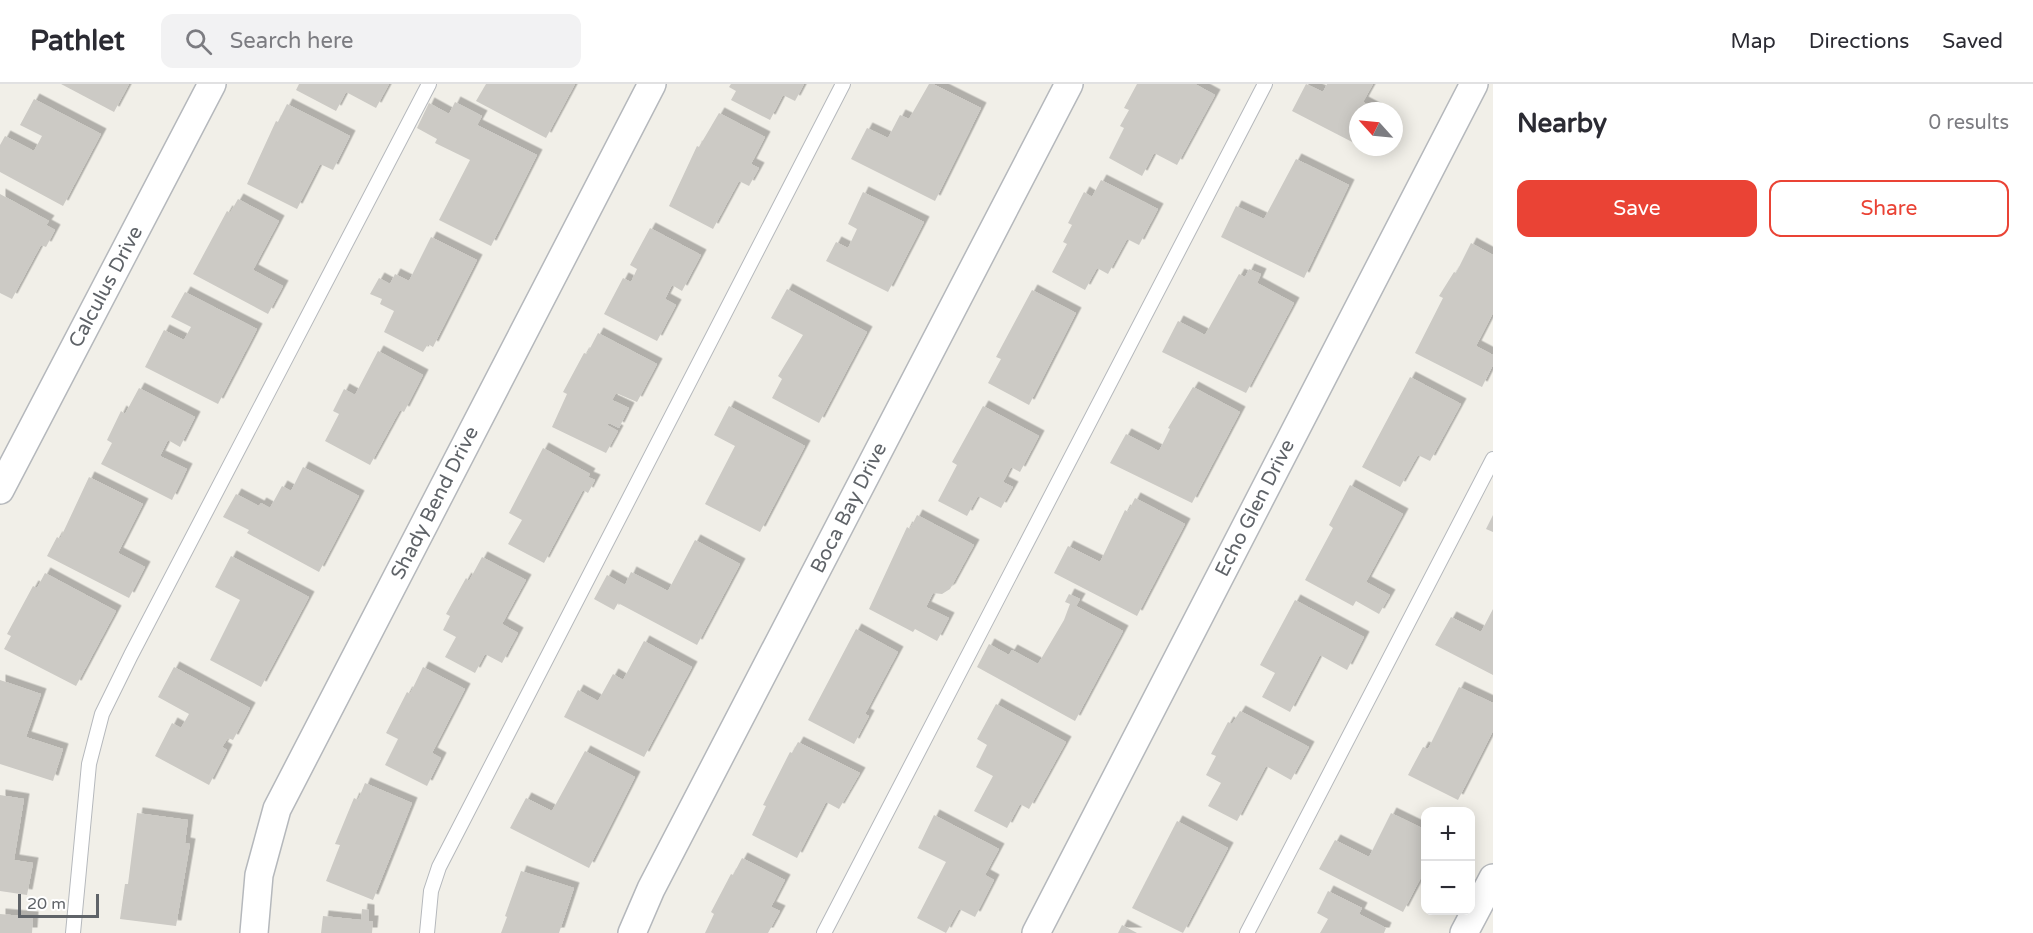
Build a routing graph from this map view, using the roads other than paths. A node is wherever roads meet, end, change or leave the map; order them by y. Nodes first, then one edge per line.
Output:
1 (212, 84) edge
2 (429, 84) edge
3 (652, 84) edge
4 (843, 84) edge
5 (1069, 84) edge
6 (1265, 84) edge
7 (1474, 84) edge
8 (1493, 459) edge
9 (0, 490) edge
10 (1493, 878) edge
11 (73, 933) edge
12 (254, 933) edge
13 (427, 933) edge
14 (632, 933) edge
15 (824, 933) edge
16 (1036, 933) edge
17 (1247, 933) edge
18 (1464, 933) edge

1 - 9 street, Calculus Drive
2 - 11 lane
3 - 12 street, Shady Bend Drive
4 - 13 lane
5 - 14 street, Boca Bay Drive
6 - 15 lane
7 - 16 street, Echo Glen Drive
8 - 17 lane
10 - 18 street

